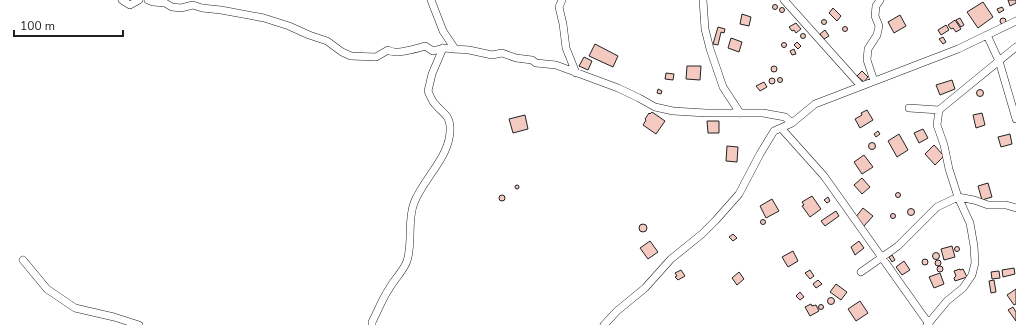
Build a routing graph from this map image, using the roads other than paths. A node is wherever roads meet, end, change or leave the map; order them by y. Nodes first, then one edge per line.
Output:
1 (122, 0) edge
2 (139, 0) edge
3 (148, 0) edge
4 (431, 0) edge
5 (562, 0) edge
6 (703, 0) edge
7 (784, 0) edge
8 (880, 0) edge
9 (1016, 20) edge
10 (987, 35) junction
11 (1016, 47) edge
12 (443, 48) junction
13 (455, 49) junction
14 (999, 61) junction
15 (576, 73) junction
16 (874, 81) junction
17 (862, 86) junction
18 (909, 108) dead end
19 (939, 110) junction
20 (740, 113) junction
21 (1016, 119) edge
22 (792, 123) junction
23 (781, 128) junction
24 (958, 197) junction
25 (1016, 208) edge
26 (882, 257) junction
27 (23, 260) dead end
28 (861, 272) dead end
29 (928, 324) edge
30 (139, 325) edge
31 (372, 325) edge
32 (604, 325) edge

1 - 2 street
3 - 12 street
4 - 13 street
5 - 15 street
6 - 20 street
7 - 17 street
8 - 16 street
9 - 10 street
10 - 14 street
10 - 16 street
11 - 14 street
12 - 13 street
12 - 31 street
13 - 15 street
14 - 19 street
14 - 21 street
15 - 20 street
16 - 17 street
17 - 22 street
18 - 19 street
19 - 24 street
20 - 22 street
22 - 23 street
23 - 26 street
23 - 32 street
24 - 25 street
24 - 26 street
24 - 29 street
26 - 28 street
26 - 29 street
27 - 30 street

